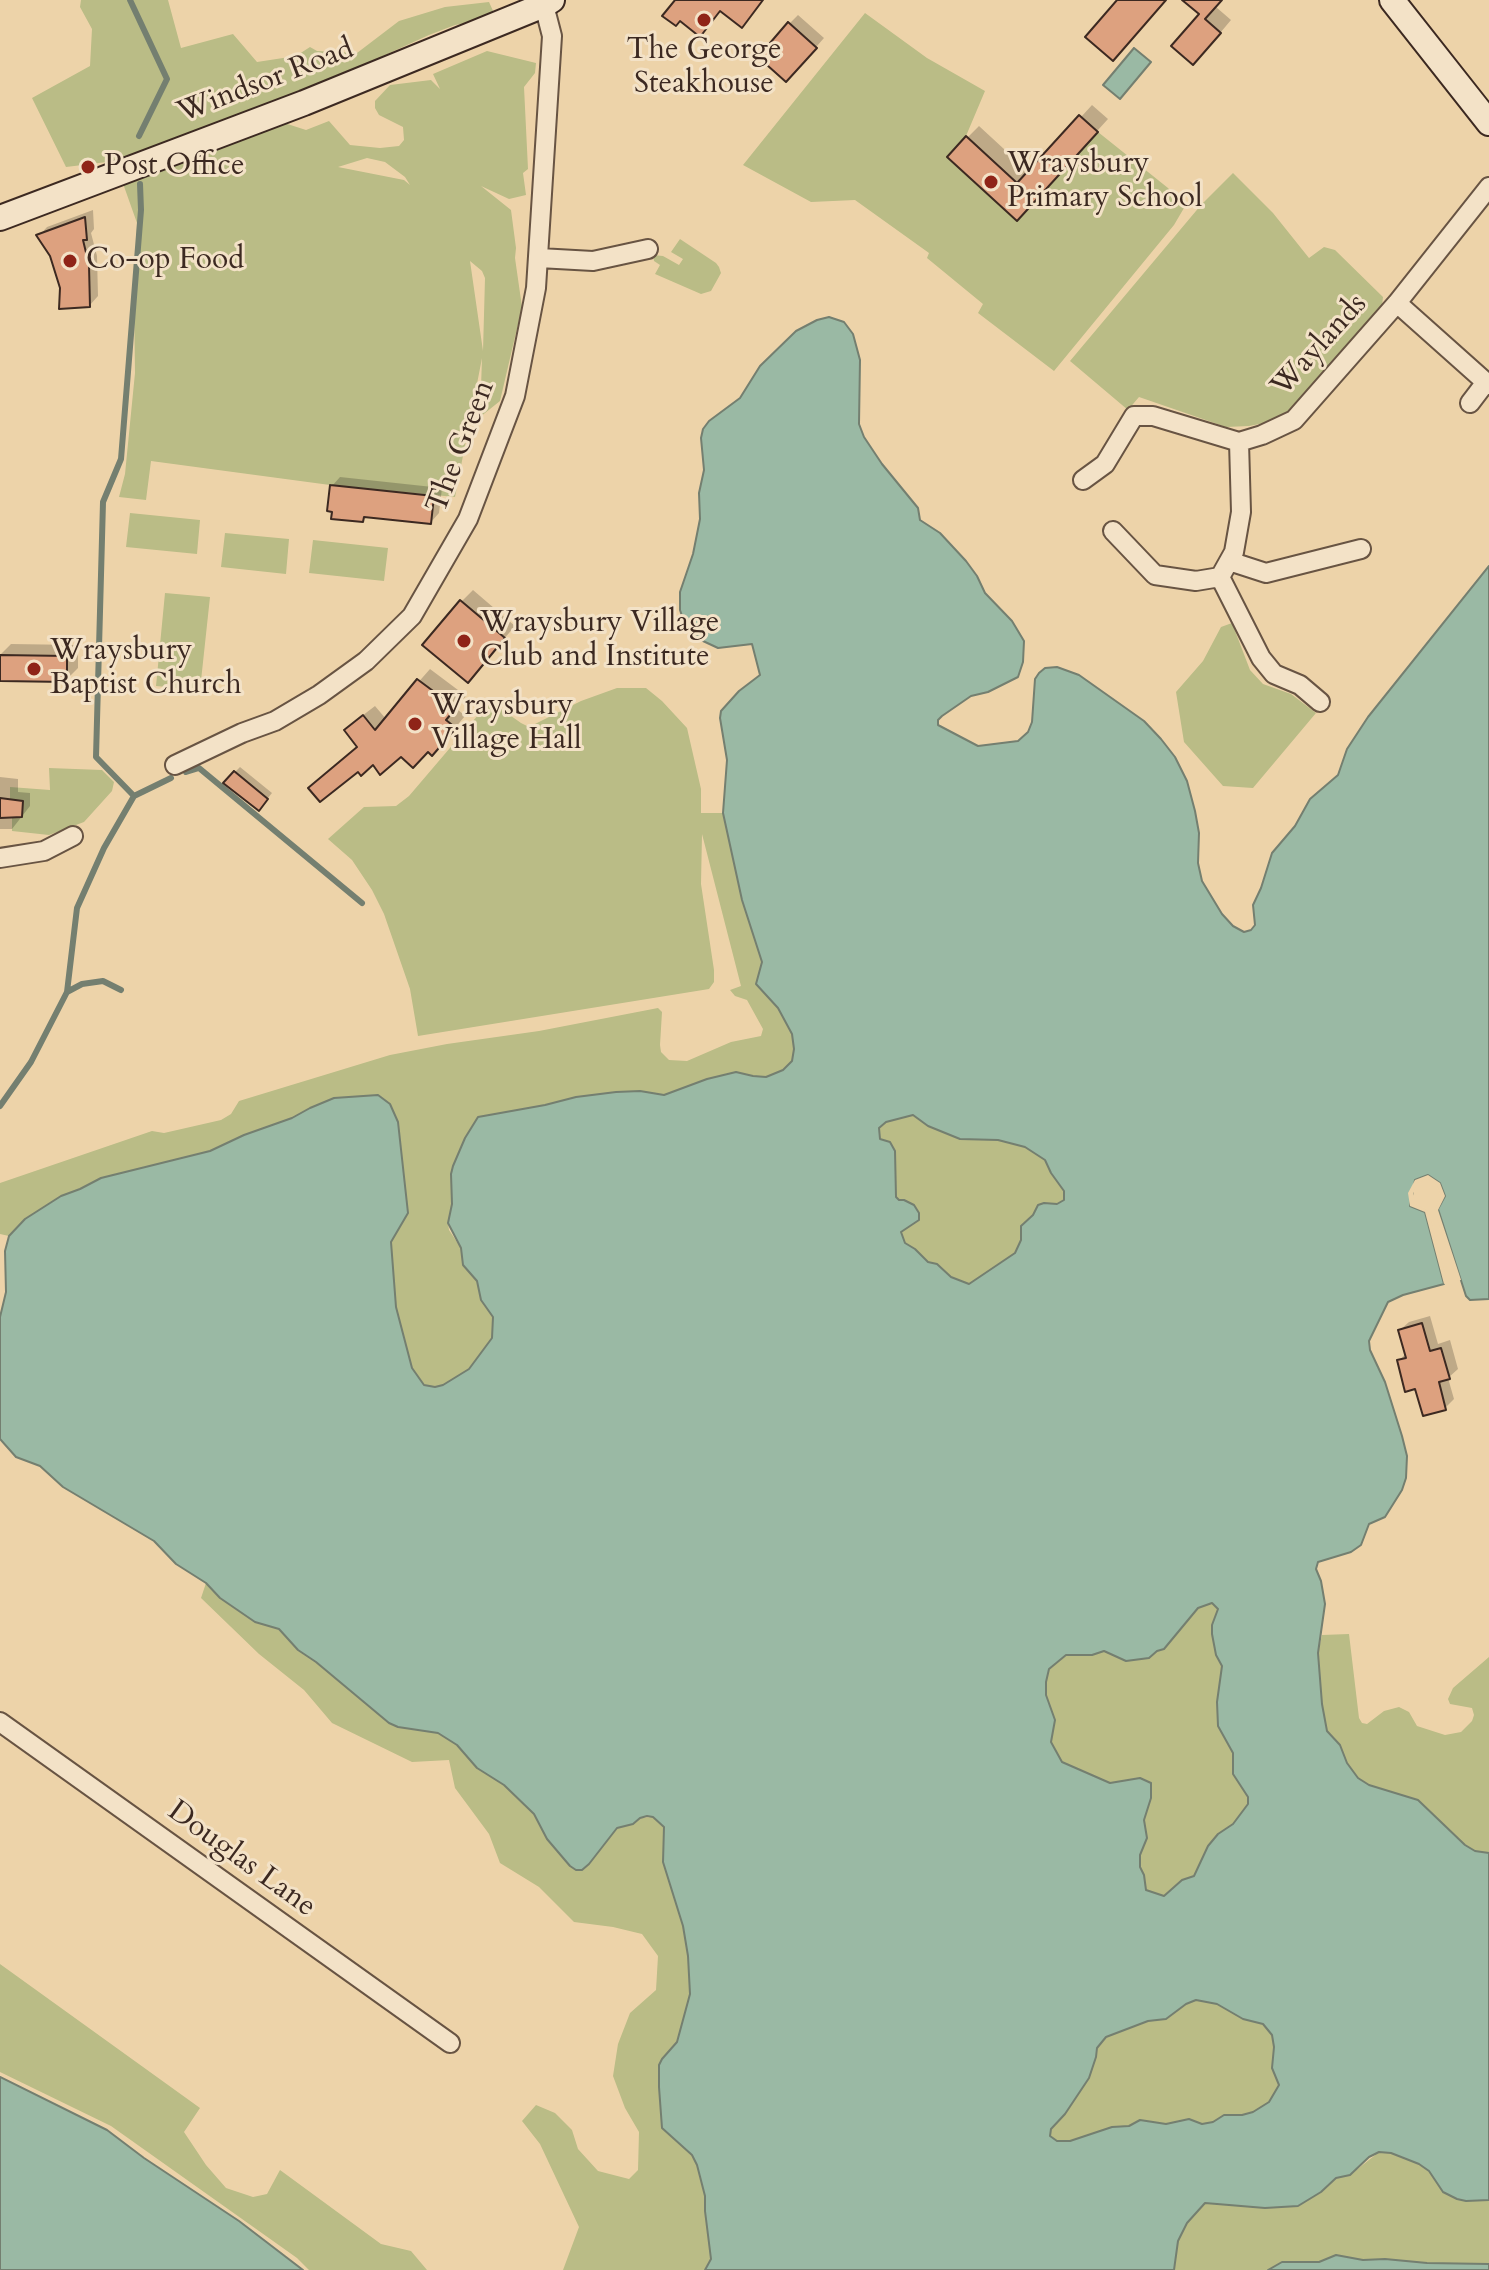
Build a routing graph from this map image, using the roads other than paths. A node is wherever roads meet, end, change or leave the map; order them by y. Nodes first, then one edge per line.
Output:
1 (1392, 0) edge
2 (548, 3) edge
3 (1489, 123) edge
4 (1489, 187) edge
5 (0, 218) edge
6 (648, 249) dead end
7 (539, 258) junction
8 (1397, 303) junction
9 (1488, 384) edge
10 (1470, 403) dead end
11 (1239, 442) junction
12 (1083, 480) dead end
13 (1113, 531) dead end
14 (1361, 549) dead end
15 (1224, 569) junction
16 (1320, 702) dead end
17 (175, 765) dead end
18 (73, 836) dead end
19 (0, 858) edge
20 (0, 1722) edge
21 (450, 2043) dead end

1 - 3 main road
2 - 5 main road, Windsor Road
2 - 7 street, The Green
4 - 8 street, Waylands
6 - 7 street
7 - 17 street, The Green
8 - 9 street, Waylands
8 - 11 street, Waylands
9 - 10 street, Waylands
11 - 12 street
11 - 15 street
13 - 15 street
14 - 15 street
15 - 16 street
18 - 19 street
20 - 21 street, Douglas Lane

